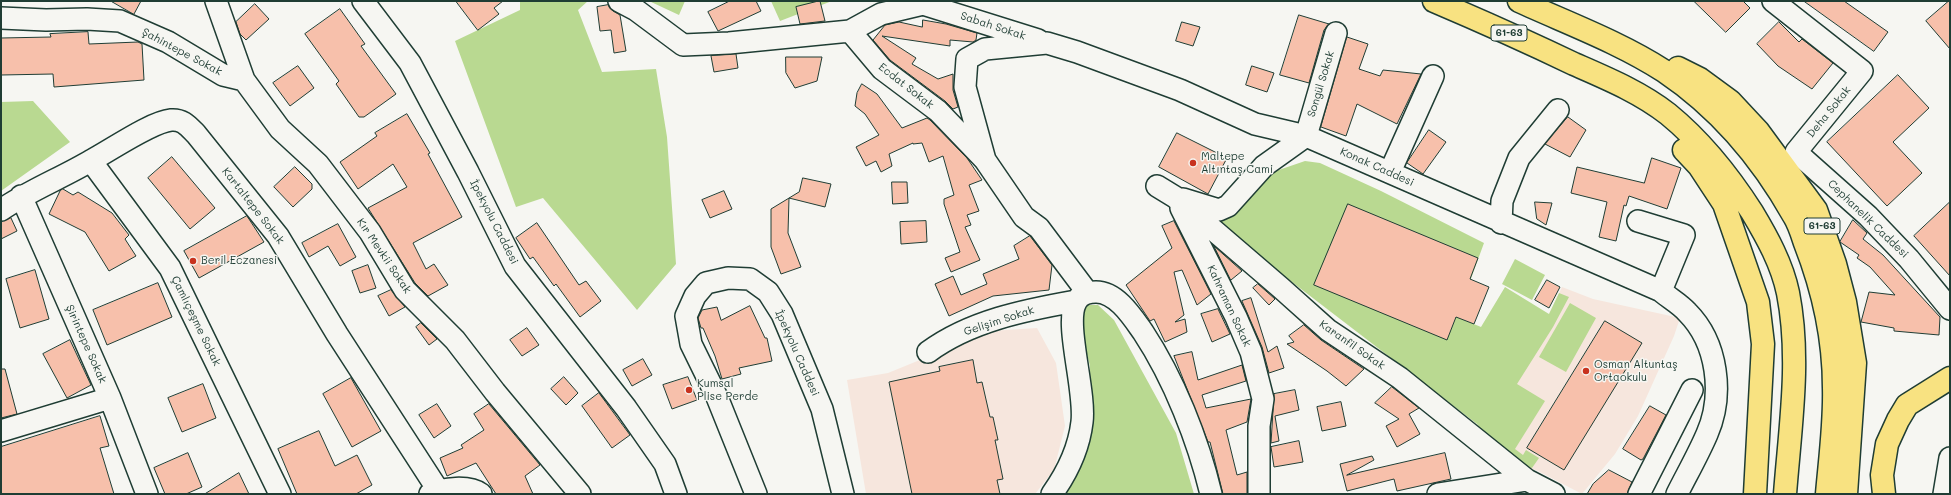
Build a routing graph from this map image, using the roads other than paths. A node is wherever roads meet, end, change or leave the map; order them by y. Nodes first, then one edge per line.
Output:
1 (216, 1) edge
2 (363, 1) edge
3 (619, 1) edge
4 (1434, 1) edge
5 (1519, 1) edge
6 (1773, 1) edge
7 (1, 18) edge
8 (850, 30) junction
9 (1336, 33) dead end
10 (1047, 43) junction
11 (1626, 50) junction
12 (1583, 68) junction
13 (1434, 76) dead end
14 (244, 80) junction
15 (1558, 110) dead end
16 (1306, 136) junction
17 (1796, 152) joint
18 (985, 160) junction
19 (91, 161) junction
20 (1390, 172) junction
21 (1157, 186) dead end
22 (21, 196) junction
23 (1175, 197) junction
24 (1, 210) edge
25 (1638, 221) dead end
26 (1501, 222) junction
27 (1661, 291) junction
28 (1081, 297) junction
29 (1950, 310) edge
30 (928, 352) dead end
31 (1950, 378) edge
32 (1950, 385) edge
33 (1692, 390) dead end
34 (110, 398) junction
35 (1, 431) edge
36 (1950, 458) edge
37 (1527, 480) junction
38 (434, 492) edge
39 (579, 493) edge
40 (1450, 493) edge
41 (147, 494) edge
42 (280, 494) edge
43 (481, 494) edge
44 (676, 494) edge
45 (756, 494) edge
46 (843, 494) edge
47 (1052, 494) edge
48 (1211, 494) edge
49 (1260, 494) edge
50 (1554, 494) edge
51 (1639, 494) edge
52 (1677, 494) edge
53 (1755, 494) edge
54 (1785, 494) edge
55 (1827, 494) edge
56 (1846, 494) edge
57 (1884, 494) edge
58 (1898, 494) edge
59 (1944, 494) edge

1 - 14 street, Kır Mevkii Sokak
2 - 44 street, İpekyolu Caddesi
3 - 8 street
4 - 12 main road, 61-63
5 - 11 main road, 61-63
6 - 17 street, Deha Sokak
7 - 14 street, Şahintepe Sokak
8 - 10 street, Sabah Sokak
8 - 18 street, Ecdat Sokak
9 - 16 street, Songül Sokak
10 - 16 street, Konak Caddesi
10 - 18 street, Konak Caddesi
11 - 55 main road, 61-63
11 - 56 main road, 61-63
12 - 53 main road, 61-63
12 - 54 main road, 61-63
13 - 20 street
14 - 39 street, Kır Mevkii Sokak
15 - 26 street
16 - 20 street, Konak Caddesi
16 - 23 street
17 - 29 street, Cephanelik Caddesi
18 - 28 street, Ecdat Sokak
19 - 22 street, Kartaltepe Sokak
19 - 38 street, Kartaltepe Sokak
19 - 42 street, Çamlıçeşme Sokak
20 - 26 street, Konak Caddesi
21 - 23 street, Karanfil Sokak
22 - 24 street, Kartaltepe Sokak
22 - 34 street, Şirintepe Sokak
23 - 37 street, Karanfil Sokak
23 - 49 street, Kahraman Sokak
25 - 27 street
26 - 27 street, Konak Caddesi
27 - 52 street, Konak Caddesi
28 - 30 street, Gelişim Sokak
28 - 47 street
28 - 48 street, Gelişim Sokak
31 - 57 main road
32 - 58 main road
33 - 51 street
34 - 35 street
34 - 41 street, Şirintepe Sokak
36 - 59 street
37 - 40 street
37 - 50 street, Karanfil Sokak
38 - 43 street
45 - 46 street, İpekyolu Caddesi

